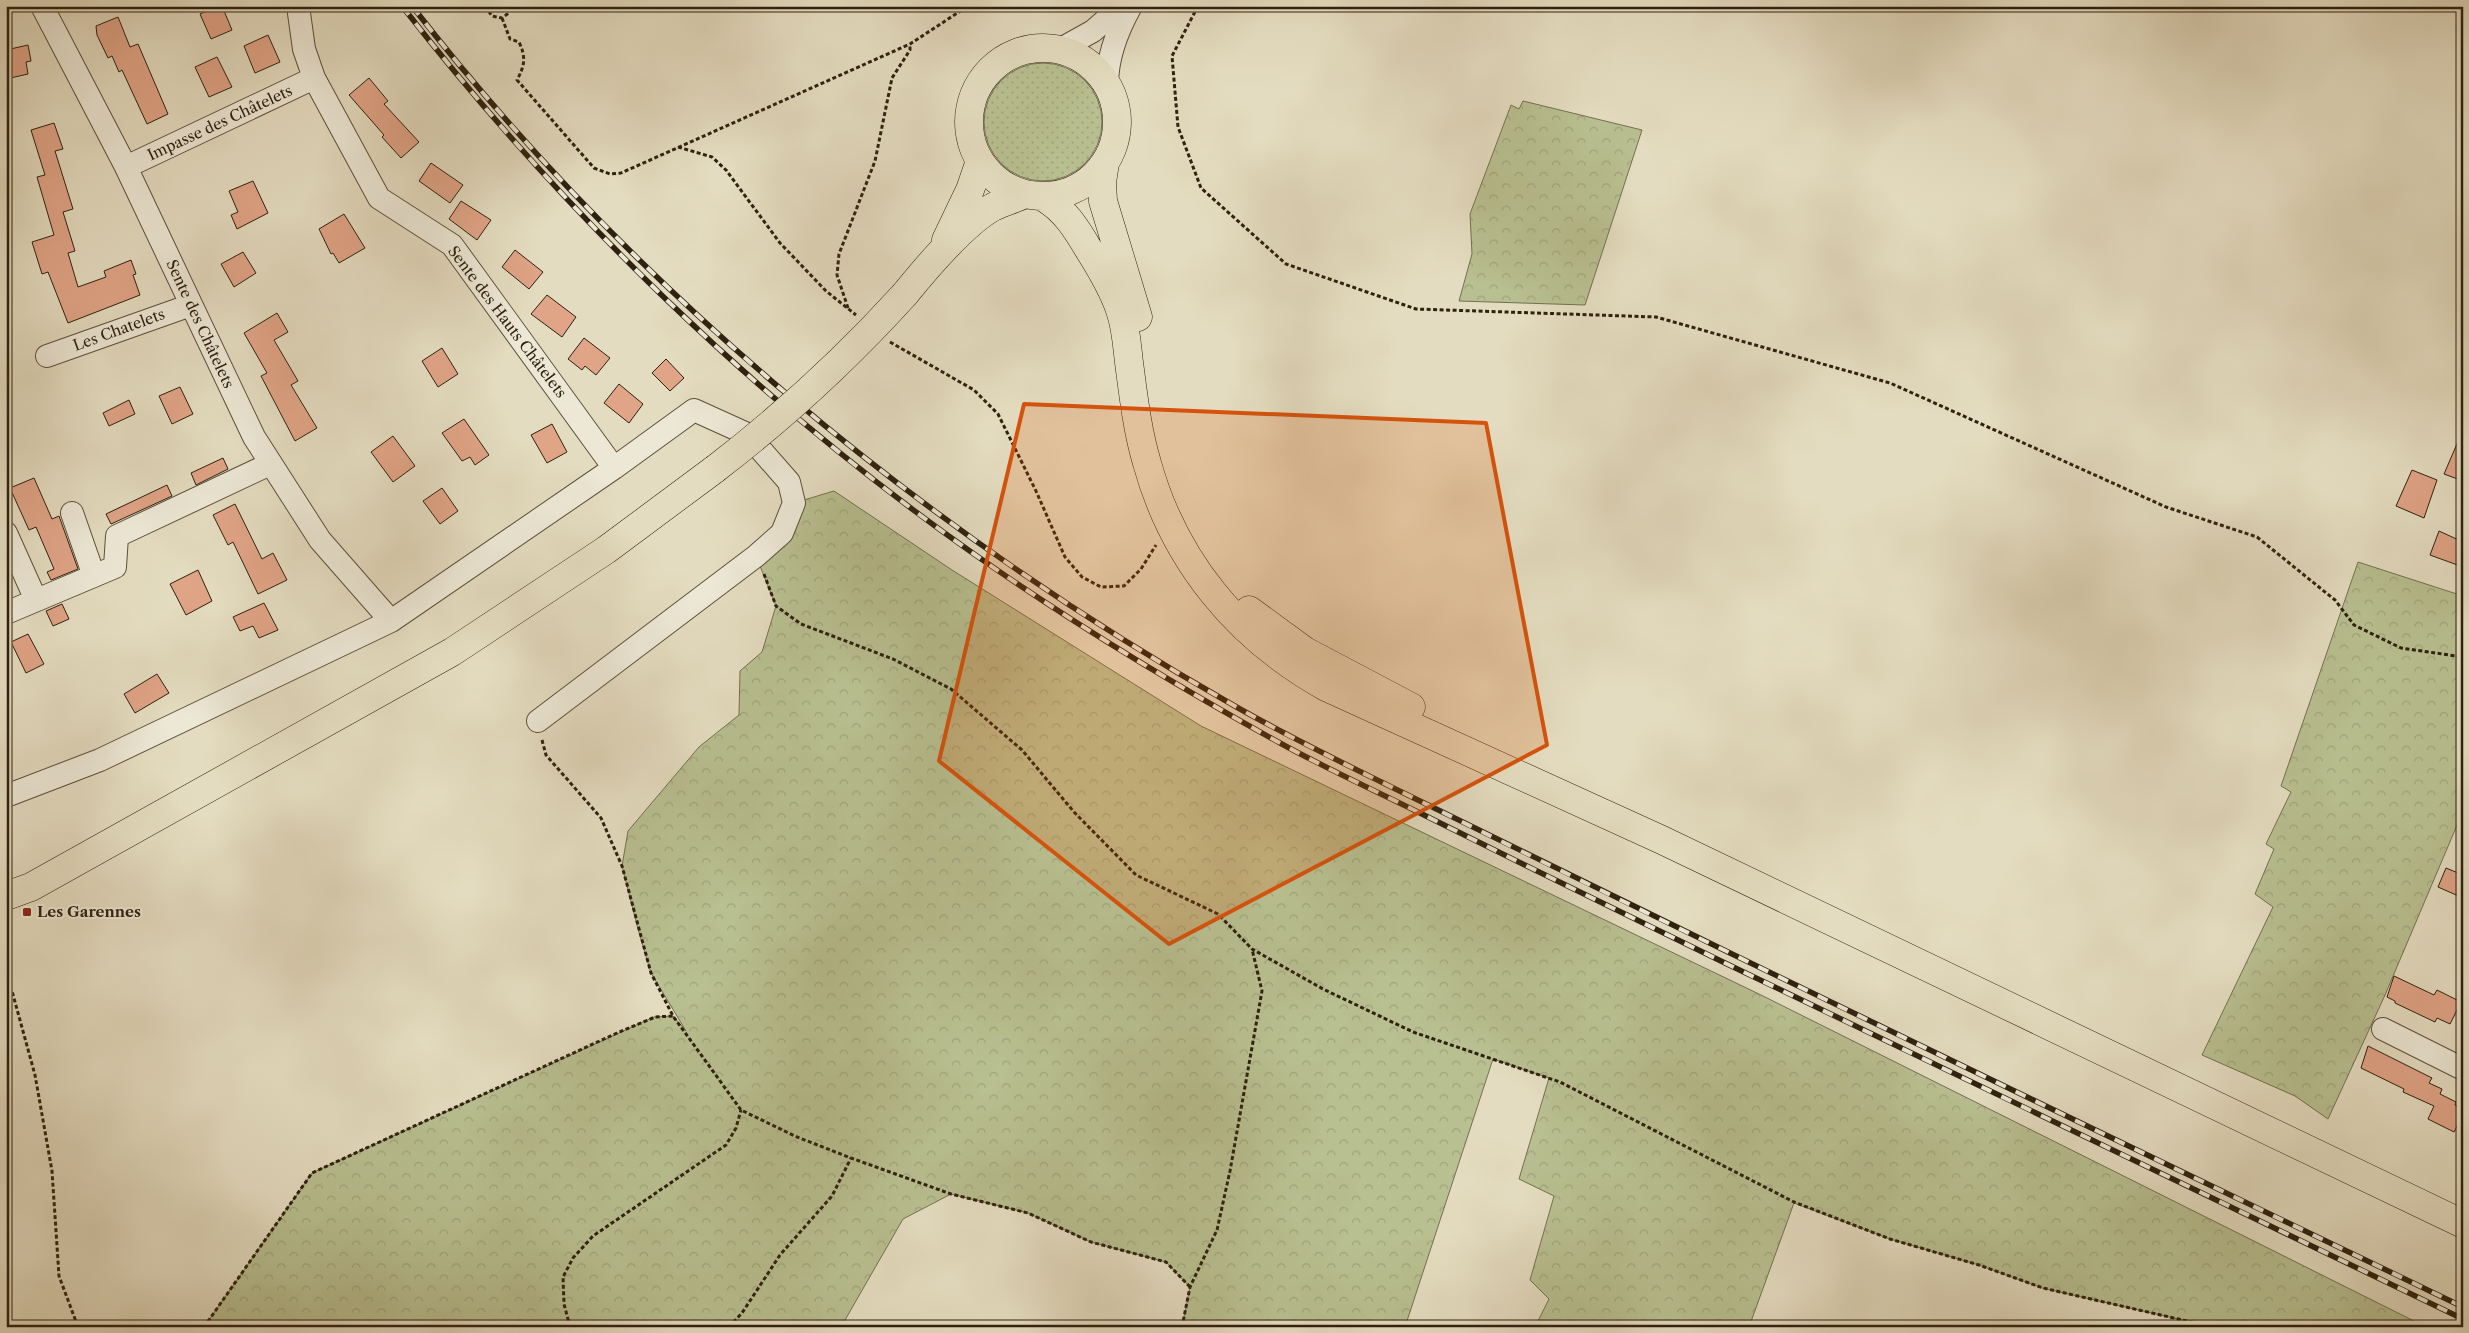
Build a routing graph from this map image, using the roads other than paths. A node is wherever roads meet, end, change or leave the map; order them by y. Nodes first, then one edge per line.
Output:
1 (42, 6) edge
2 (298, 6) edge
3 (1122, 6) edge
4 (1131, 6) edge
5 (1059, 50) junction
6 (314, 78) junction
7 (1107, 85) junction
8 (980, 161) junction
9 (1105, 163) junction
10 (126, 167) junction
11 (1034, 195) junction
12 (936, 257) junction
13 (190, 305) junction
14 (47, 356) dead end
15 (270, 464) junction
16 (614, 468) junction
17 (72, 513) dead end
18 (6, 533) edge
19 (94, 576) junction
20 (36, 600) junction
21 (6, 613) edge
22 (391, 621) junction
23 (538, 722) road end
24 (6, 796) edge
25 (1662, 840) junction
26 (18, 891) edge
27 (6, 906) edge
28 (2383, 1028) dead end
29 (2463, 1069) edge
30 (2463, 1224) edge

1 - 10 street, Sente des Châtelets
2 - 6 street, Sente des Hauts Châtelets
3 - 5 street
4 - 7 street
5 - 7 main road
5 - 8 main road
6 - 10 street, Impasse des Châtelets
6 - 16 street, Sente des Hauts Châtelets
7 - 9 main road
8 - 11 main road
8 - 12 main road
9 - 11 main road
9 - 25 main road
10 - 13 street, Sente des Châtelets
11 - 12 main road
11 - 25 main road
12 - 26 main road, bridge
13 - 14 street, Les Chatelets
13 - 15 street, Sente des Châtelets
15 - 19 street
15 - 22 street, Sente des Châtelets
16 - 22 street
16 - 23 street
17 - 19 street
18 - 20 street
19 - 20 street
20 - 21 street
22 - 24 street
25 - 30 main road
26 - 27 main road
28 - 29 street

